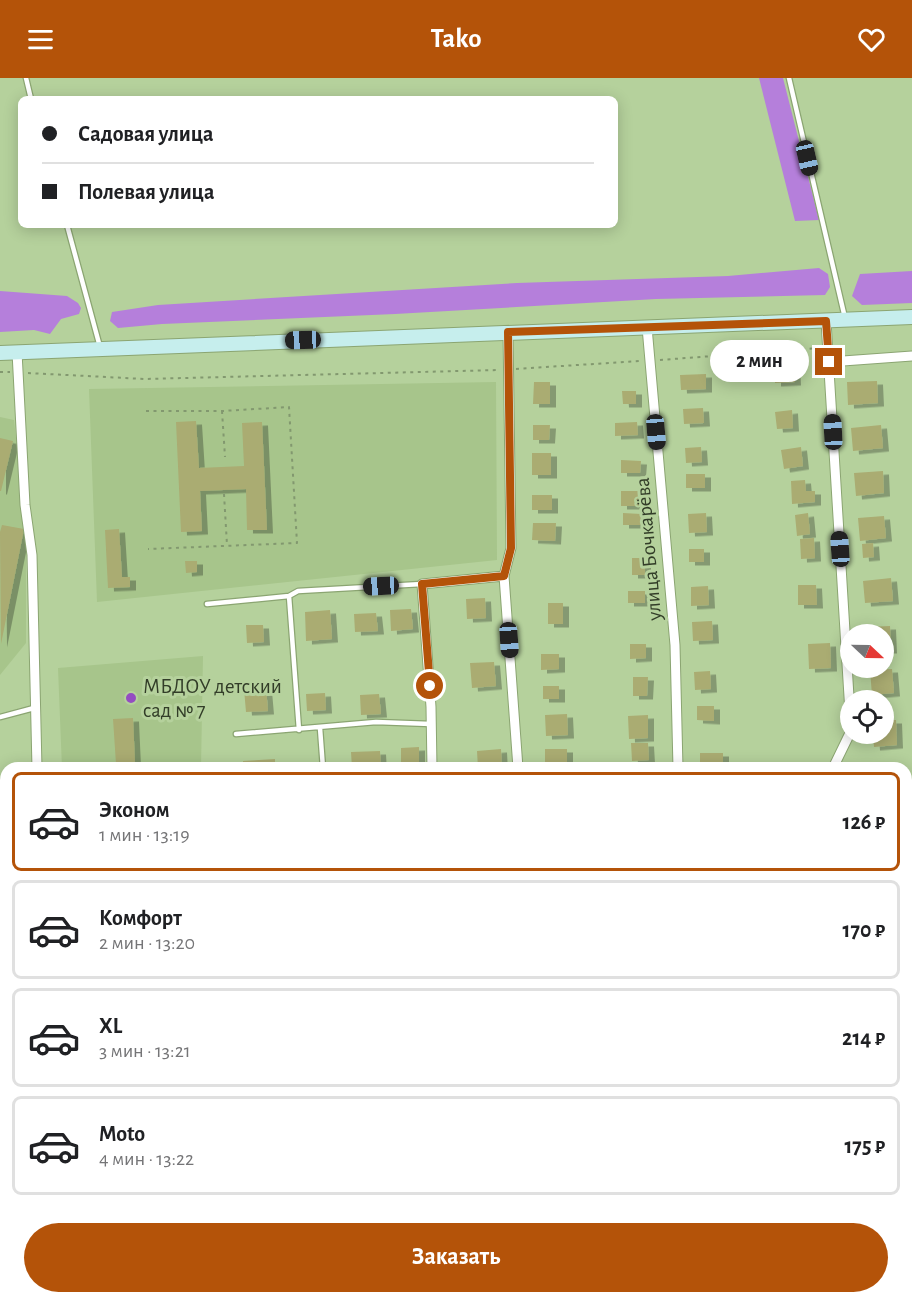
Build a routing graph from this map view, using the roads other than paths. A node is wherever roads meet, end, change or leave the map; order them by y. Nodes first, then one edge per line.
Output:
1 (26, 78) edge
2 (789, 78) edge
3 (31, 96) edge
4 (68, 228) edge
5 (912, 317) edge
6 (826, 321) junction
7 (846, 321) junction
8 (647, 327) junction
9 (508, 332) junction
10 (100, 348) junction
11 (17, 352) junction
12 (0, 353) edge
13 (912, 356) edge
14 (829, 362) junction
15 (504, 576) junction
16 (422, 584) junction
17 (289, 596) junction
18 (207, 604) dead end
19 (849, 690) edge
20 (34, 708) junction
21 (0, 717) edge
22 (431, 724) junction
23 (320, 728) junction
24 (299, 730) junction
25 (236, 734) dead end
26 (844, 744) edge
27 (37, 762) edge
28 (323, 762) edge
29 (432, 762) edge
30 (518, 762) edge
31 (678, 762) edge
32 (835, 762) edge

1 - 3 lane
2 - 7 lane
4 - 10 lane
5 - 7 main road
6 - 7 main road
6 - 8 main road
6 - 14 street
8 - 9 main road
8 - 31 street, улица Бочкарёва
9 - 10 main road
9 - 15 street
10 - 11 main road
11 - 12 main road
11 - 20 street
13 - 14 street
14 - 19 street
15 - 16 street
15 - 30 street
16 - 17 lane
16 - 22 street
17 - 18 lane
17 - 24 lane
20 - 21 lane
20 - 27 street
22 - 23 lane
22 - 29 street
23 - 24 lane
23 - 28 lane
24 - 25 lane
26 - 32 street

